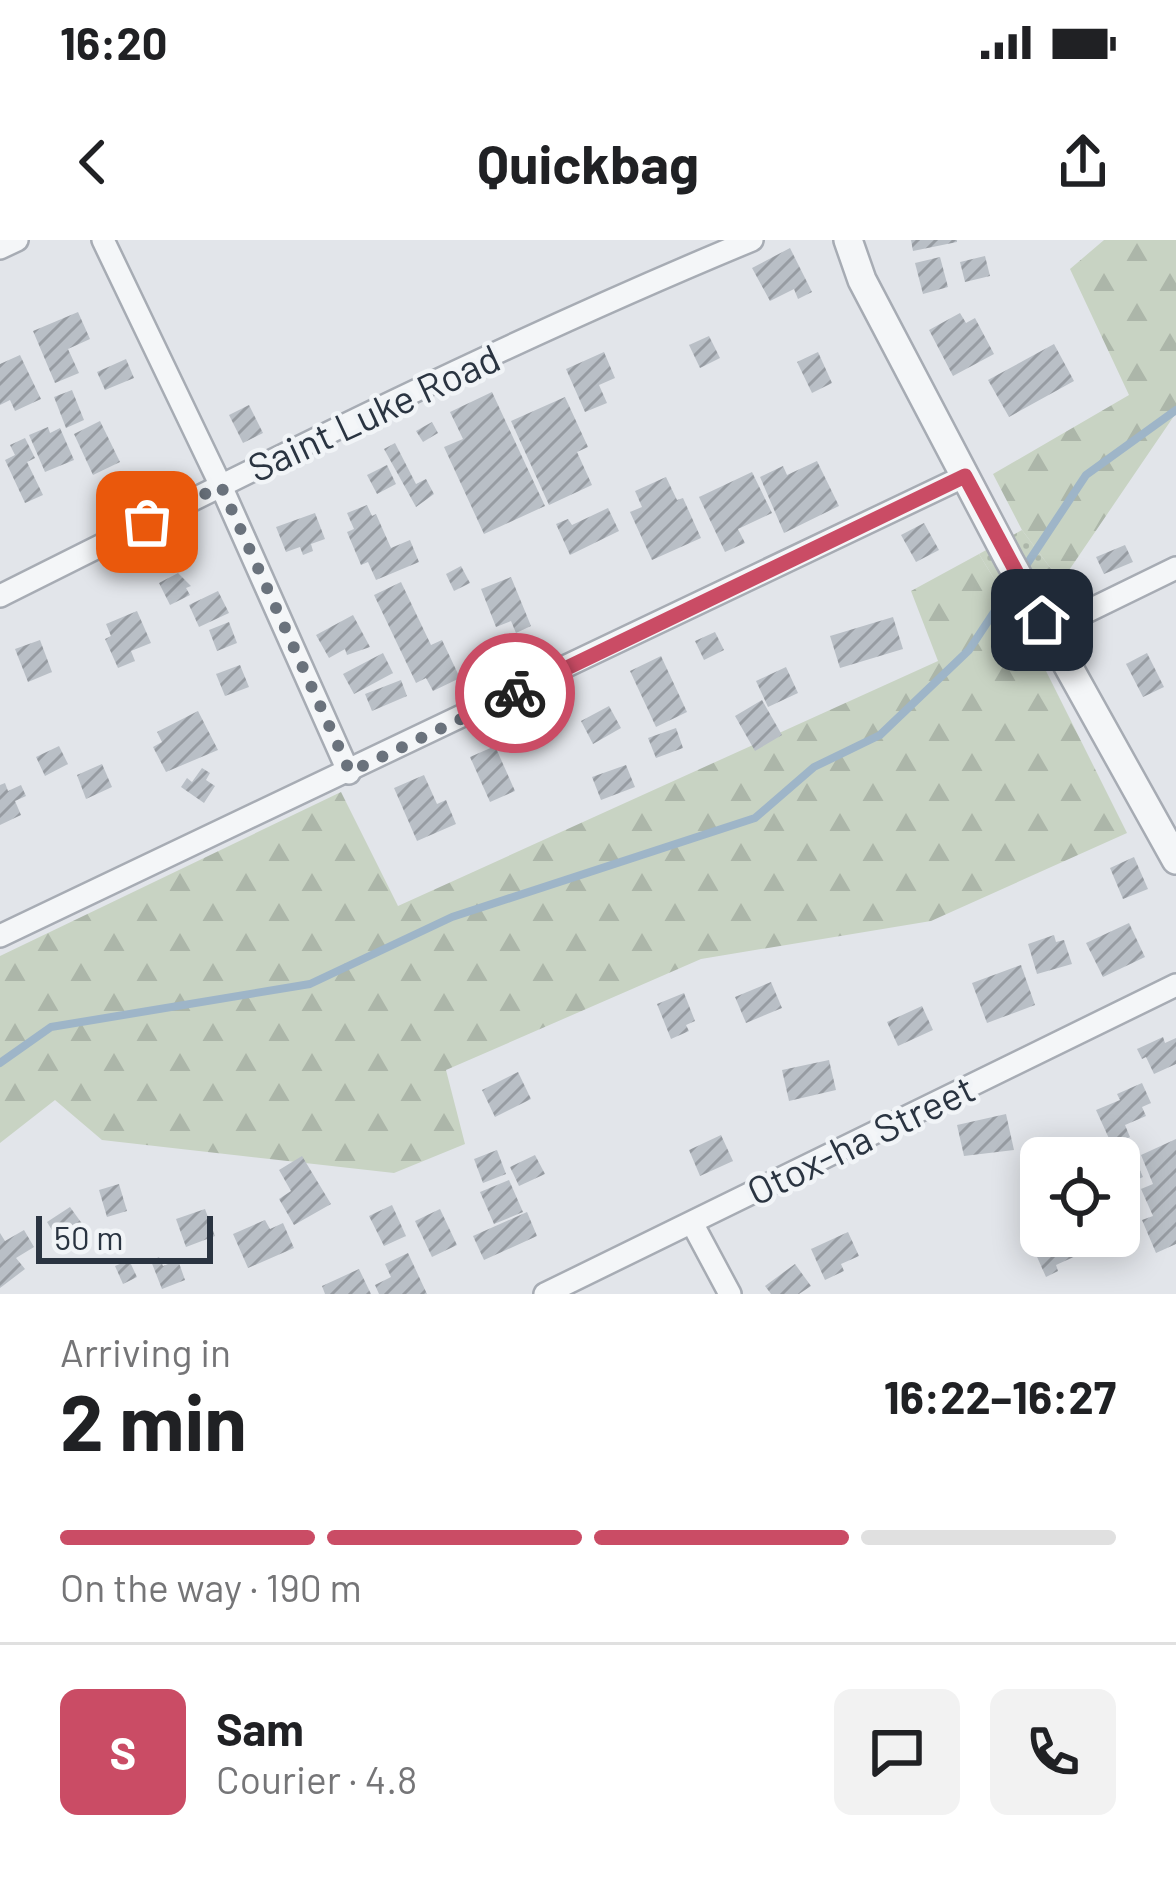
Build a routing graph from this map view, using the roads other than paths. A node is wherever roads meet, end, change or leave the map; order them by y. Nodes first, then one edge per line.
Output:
1 (17, 240) edge
2 (103, 240) edge
3 (752, 240) edge
4 (848, 240) edge
5 (0, 248) edge
6 (965, 476) junction
7 (221, 486) junction
8 (1176, 568) edge
9 (0, 596) edge
10 (1042, 619) junction
11 (350, 772) junction
12 (1176, 860) edge
13 (0, 936) edge
14 (1176, 985) edge
15 (692, 1223) junction
16 (545, 1294) edge
17 (730, 1294) edge

1 - 5 street
2 - 7 street
3 - 7 street, Saint Luke Road
4 - 6 street
6 - 10 street
6 - 11 street
7 - 9 street, Saint Luke Road
7 - 11 street
8 - 10 street
10 - 12 street
11 - 13 street
14 - 15 street, Otox-ha Street
15 - 16 street, Otox-ha Street
15 - 17 street

